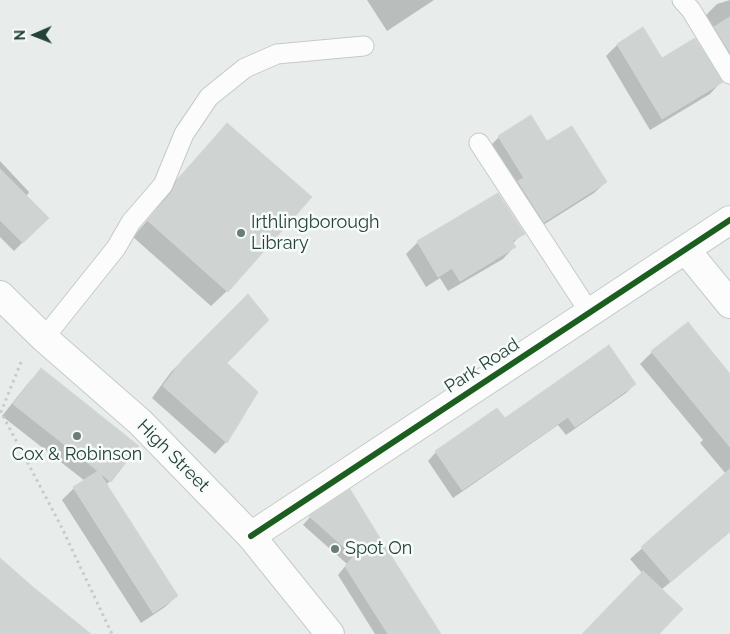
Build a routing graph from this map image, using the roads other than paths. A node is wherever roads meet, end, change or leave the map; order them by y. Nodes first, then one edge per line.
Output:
1 (682, 0) edge
2 (364, 46) dead end
3 (730, 74) edge
4 (479, 143) dead end
5 (730, 220) edge
6 (686, 250) junction
7 (0, 295) edge
8 (730, 304) edge
9 (590, 313) junction
10 (44, 338) junction
11 (251, 536) junction
12 (330, 634) edge

1 - 3 lane
2 - 10 lane
4 - 9 lane
5 - 6 street, Park Road
6 - 8 street
6 - 9 street, Park Road
7 - 10 street, High Street
9 - 11 street, Park Road
10 - 11 street, High Street
11 - 12 street, High Street

